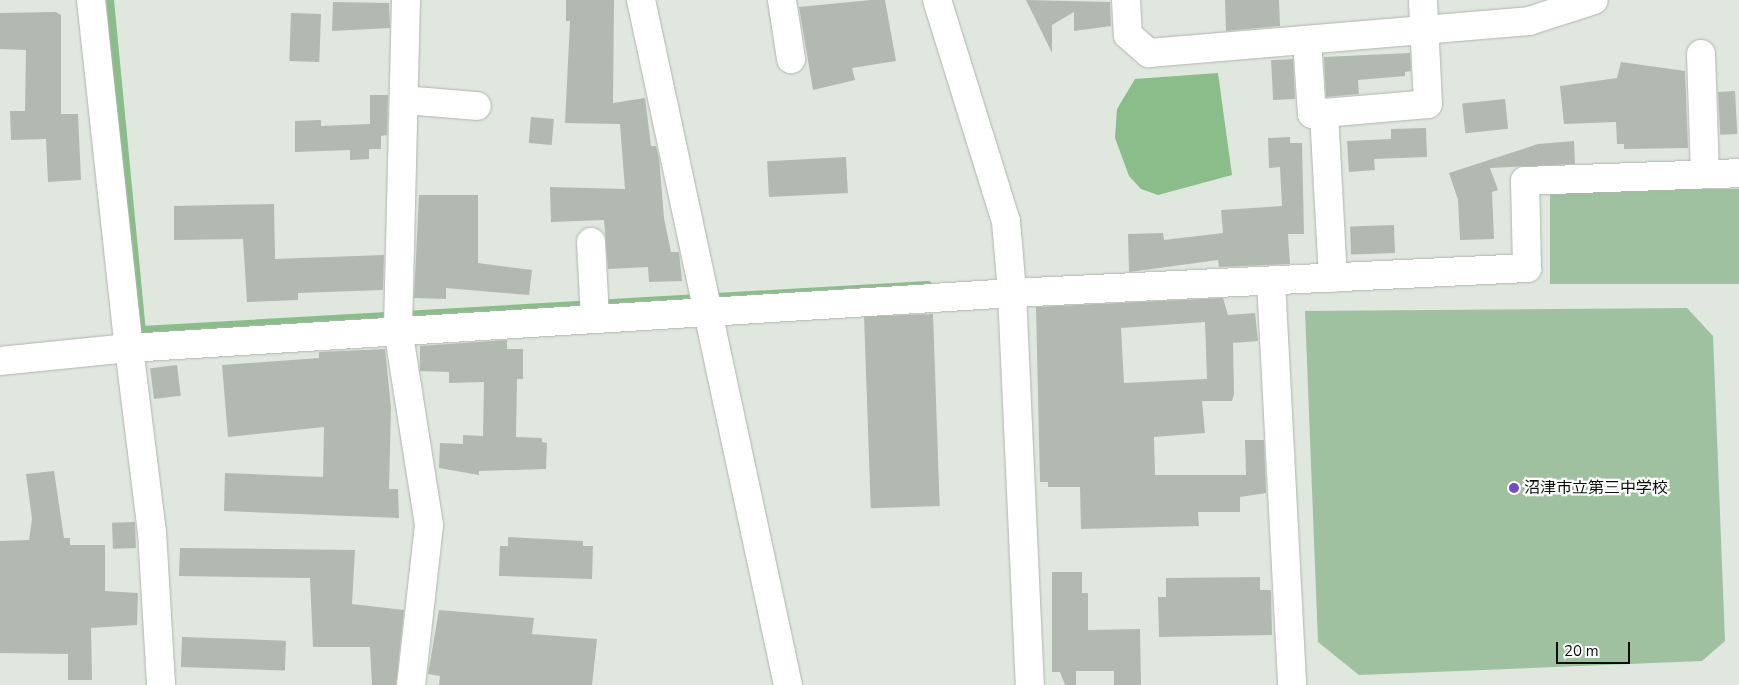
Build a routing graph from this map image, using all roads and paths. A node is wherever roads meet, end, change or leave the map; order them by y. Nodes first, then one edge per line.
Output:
1 (90, 0) edge
2 (406, 0) edge
3 (642, 0) edge
4 (782, 0) edge
5 (936, 0) edge
6 (1126, 0) edge
7 (1423, 0) edge
8 (1594, 0) edge
9 (1425, 32) junction
10 (1307, 41) junction
11 (1701, 54) dead end
12 (791, 59) dead end
13 (404, 100) junction
14 (477, 106) dead end
15 (1324, 113) junction
16 (1739, 172) edge
17 (1705, 174) junction
18 (591, 242) dead end
19 (1333, 278) junction
20 (1271, 281) junction
21 (1012, 293) junction
22 (594, 306) junction
23 (710, 312) junction
24 (398, 329) junction
25 (129, 348) junction
26 (0, 361) edge
27 (161, 685) edge
28 (411, 685) edge
29 (788, 685) edge
30 (1030, 685) edge
31 (1292, 685) edge

1 - 25 street
2 - 13 street
3 - 23 street
4 - 12 street
5 - 21 street
6 - 10 street
7 - 9 street
8 - 9 street
9 - 10 street
9 - 15 street
10 - 15 street
11 - 17 street
13 - 14 street
13 - 24 street
15 - 19 street
16 - 17 street
17 - 19 street
18 - 22 street
19 - 20 street
20 - 21 street
20 - 31 street
21 - 23 street
21 - 30 street
22 - 23 street
22 - 24 street
23 - 29 street
24 - 25 street
24 - 28 street
25 - 26 street
25 - 27 street

